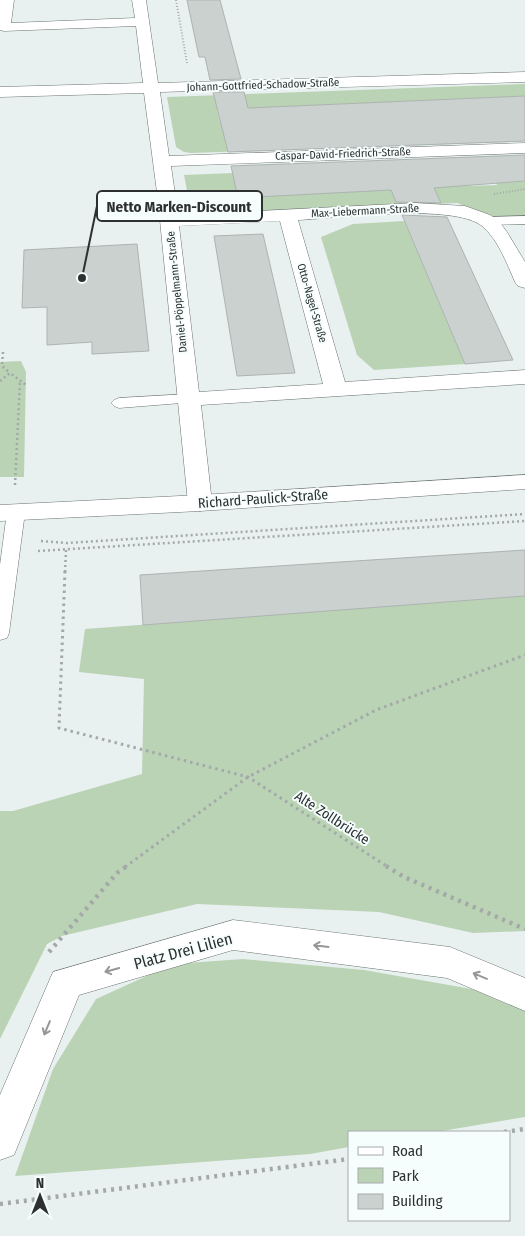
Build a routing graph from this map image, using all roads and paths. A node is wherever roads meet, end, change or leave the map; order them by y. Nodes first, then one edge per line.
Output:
1 (7, 0) edge
2 (139, 0) edge
3 (176, 0) edge
4 (142, 22) junction
5 (525, 77) edge
6 (192, 87) junction
7 (153, 88) junction
8 (0, 92) edge
9 (525, 148) edge
10 (161, 160) junction
11 (167, 200) junction
12 (134, 201) dead end
13 (288, 216) junction
14 (525, 220) edge
15 (170, 221) junction
16 (487, 221) junction
17 (525, 282) edge
18 (3, 352) dead end
19 (10, 373) junction
20 (525, 377) edge
21 (0, 380) edge
22 (20, 380) junction
23 (26, 386) dead end
24 (336, 389) junction
25 (189, 399) junction
26 (119, 403) dead end
27 (525, 482) edge
28 (15, 486) dead end
29 (200, 503) junction
30 (8, 513) edge
31 (525, 514) edge
32 (525, 521) edge
33 (11, 546) junction
34 (66, 550) junction
35 (0, 633) edge
36 (525, 655) edge
37 (248, 777) junction
38 (525, 929) edge
39 (66, 983) junction
40 (525, 995) edge
41 (525, 1128) edge
42 (509, 1131) edge
43 (0, 1141) edge
44 (348, 1159) edge
45 (0, 1204) edge

1 - 4 street
2 - 4 street, Daniel-Pöppelmann-Straße
3 - 6 path
4 - 7 street, Daniel-Pöppelmann-Straße
5 - 6 street, Johann-Gottfried-Schadow-Straße
6 - 7 street, Johann-Gottfried-Schadow-Straße
7 - 8 street, Johann-Gottfried-Schadow-Straße
7 - 10 street, Daniel-Pöppelmann-Straße
9 - 10 street, Caspar-David-Friedrich-Straße
10 - 11 street, Daniel-Pöppelmann-Straße
11 - 12 lane
11 - 15 street, Daniel-Pöppelmann-Straße
13 - 15 street, Max-Liebermann-Straße
13 - 16 street, Max-Liebermann-Straße
13 - 24 street, Otto-Nagel-Straße
14 - 16 lane
15 - 25 street, Daniel-Pöppelmann-Straße
16 - 17 street
18 - 19 path
19 - 21 path
19 - 22 path
20 - 24 street
22 - 23 path
22 - 28 path
24 - 25 street
25 - 26 lane
25 - 29 street, Daniel-Pöppelmann-Straße
27 - 29 street, Richard-Paulick-Straße
29 - 30 street, Richard-Paulick-Straße
30 - 33 lane
31 - 33 path
32 - 34 path
33 - 34 path
33 - 35 lane
34 - 37 path, Alte Zollbrücke
36 - 37 path
37 - 38 path, Alte Zollbrücke
37 - 39 path
40 -> 39 street, Platz Drei Lilien
39 -> 43 street
41 - 42 path
44 - 45 path

